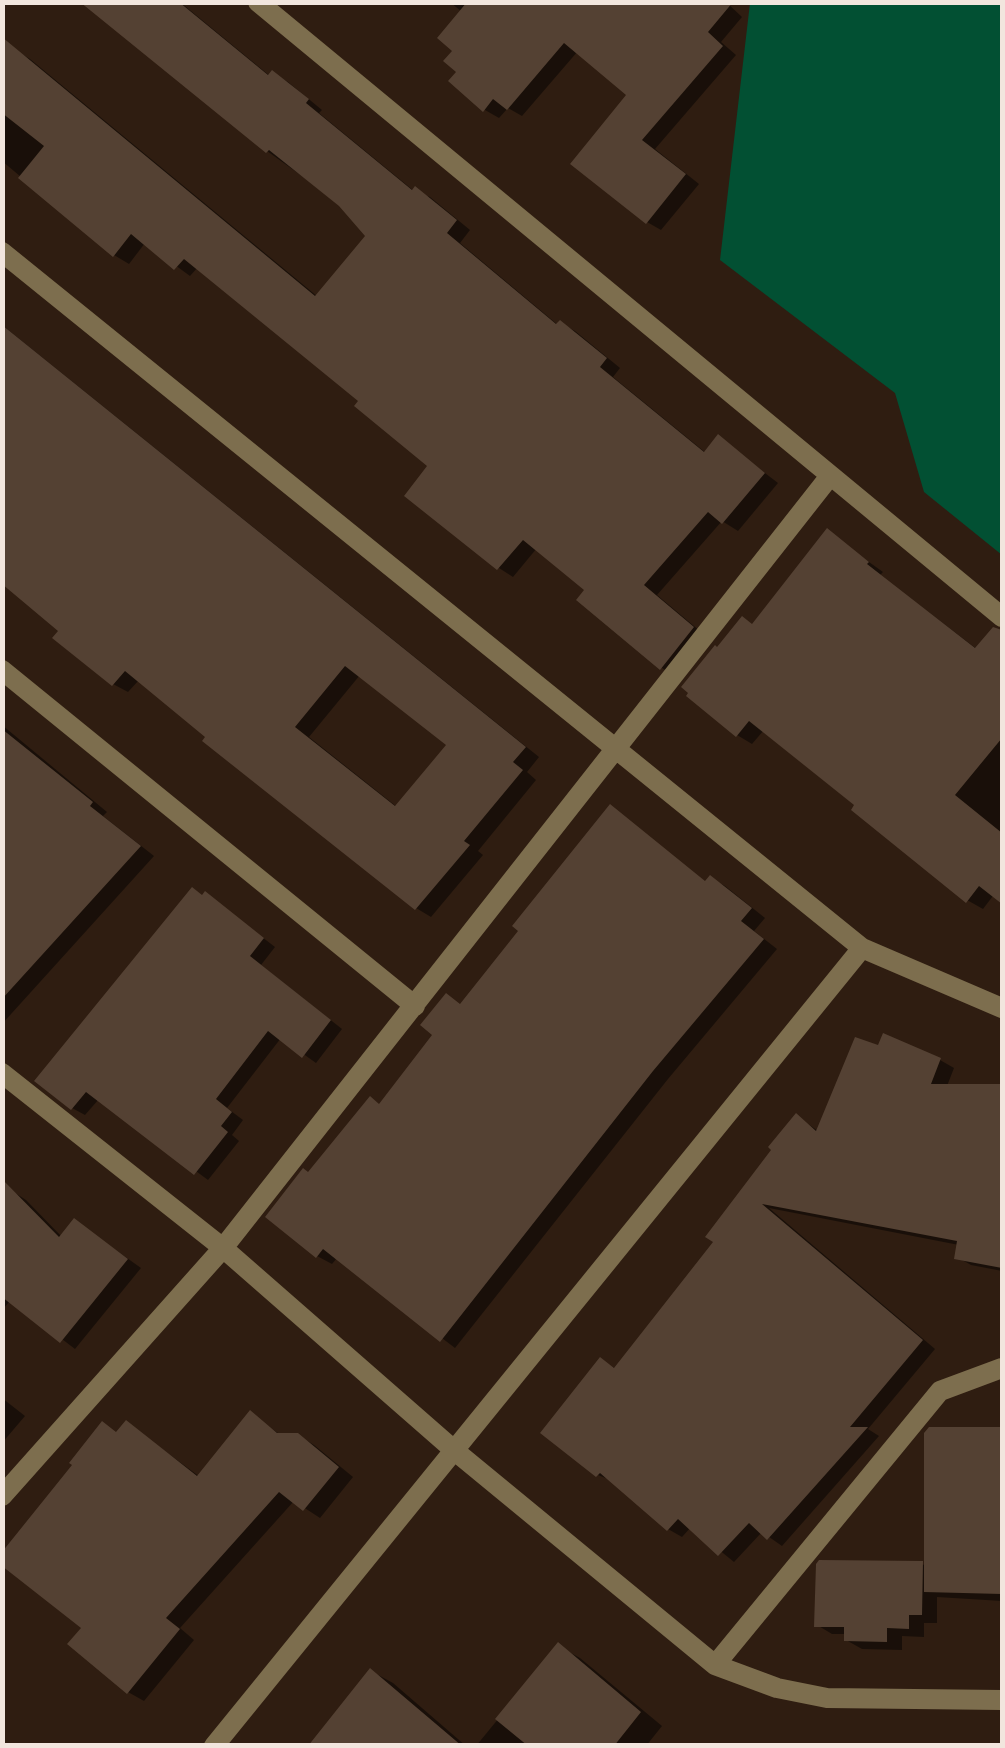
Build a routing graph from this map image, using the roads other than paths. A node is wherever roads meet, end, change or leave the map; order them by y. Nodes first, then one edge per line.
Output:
1 (258, 2) edge
2 (2, 252) edge
3 (830, 476) junction
4 (1002, 616) edge
5 (2, 670) edge
6 (618, 750) junction
7 (862, 948) junction
8 (415, 1006) junction
9 (1002, 1008) edge
10 (2, 1073) edge
11 (223, 1248) junction
12 (1002, 1368) edge
13 (455, 1451) junction
14 (2, 1496) edge
15 (716, 1665) junction
16 (1002, 1700) edge
17 (215, 1745) edge

1 - 3 street
2 - 6 street
3 - 4 street
3 - 6 street
5 - 8 street
6 - 7 street
6 - 8 street
7 - 9 street
7 - 13 street
8 - 11 street
10 - 11 street
11 - 13 street
11 - 14 street
12 - 15 street
13 - 15 street
13 - 17 street
15 - 16 street

